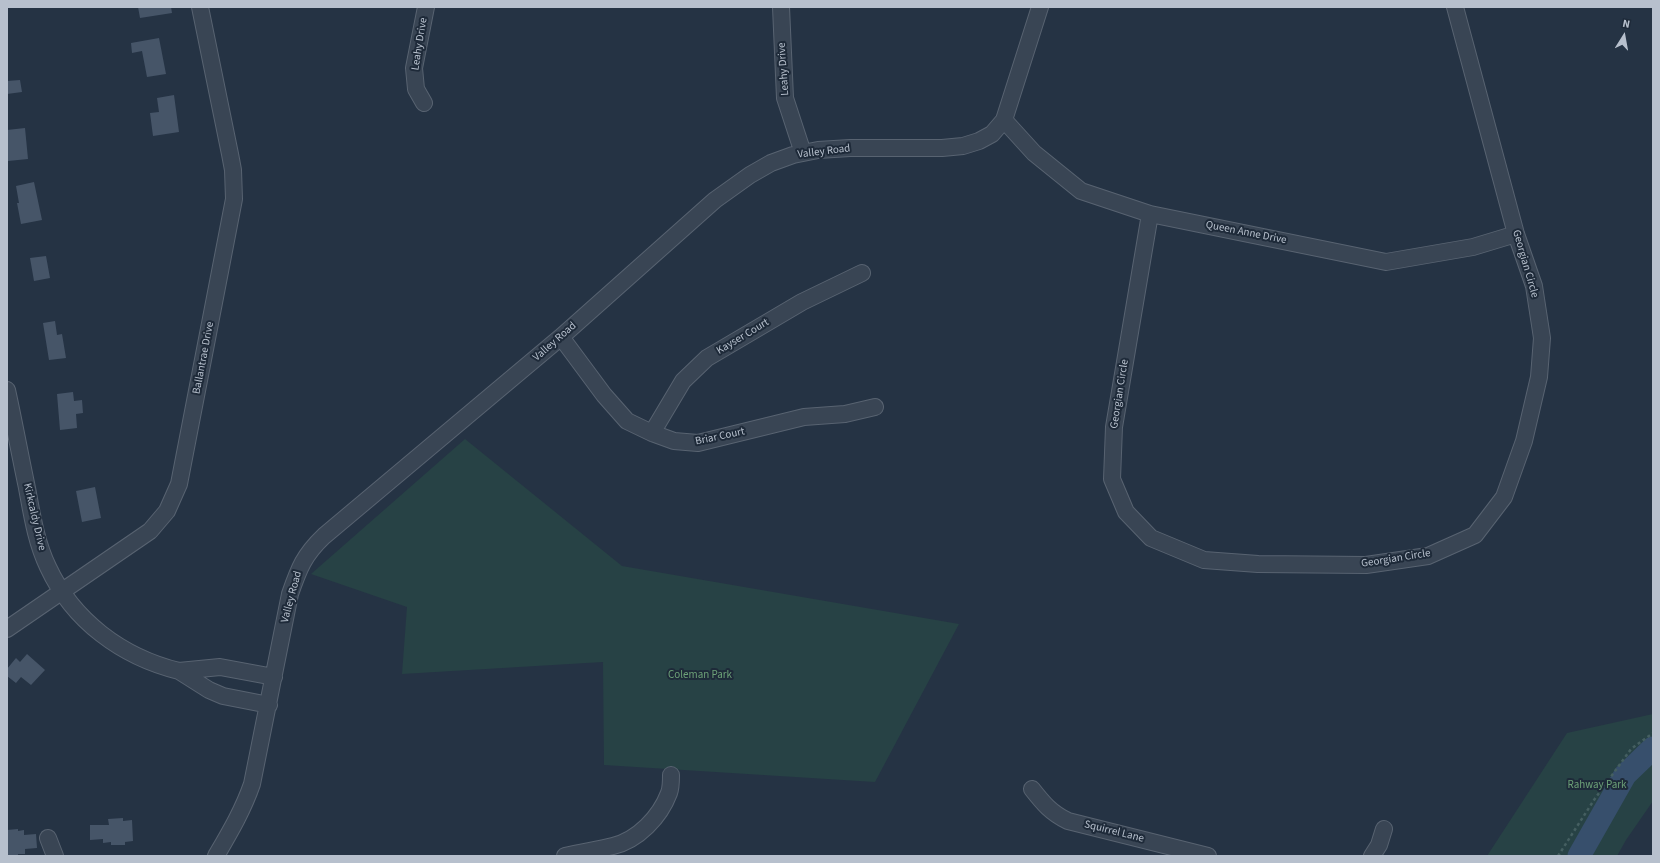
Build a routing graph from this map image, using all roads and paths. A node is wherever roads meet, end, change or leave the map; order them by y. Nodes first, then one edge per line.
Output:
1 (200, 7) edge
2 (426, 7) edge
3 (781, 7) edge
4 (1040, 7) edge
5 (1455, 7) edge
6 (424, 103) dead end
7 (1004, 120) junction
8 (803, 153) junction
9 (1150, 214) junction
10 (1516, 234) junction
11 (862, 273) dead end
12 (561, 337) junction
13 (7, 390) edge
14 (875, 407) dead end
15 (652, 433) junction
16 (62, 592) junction
17 (7, 629) edge
18 (179, 671) junction
19 (274, 677) junction
20 (268, 706) junction
21 (1653, 732) edge
22 (671, 775) dead end
23 (1032, 789) dead end
24 (1384, 829) dead end
25 (48, 838) dead end
26 (55, 856) edge
27 (216, 856) edge
28 (565, 856) edge
29 (1203, 856) edge
30 (1372, 856) edge
31 (1558, 856) edge

1 - 16 street, Ballantrae Drive
2 - 6 street, Leahy Drive
3 - 8 street, Leahy Drive
4 - 7 street, Valley Road
5 - 10 street, Georgian Circle
7 - 8 street, Valley Road
7 - 9 street, Queen Anne Drive
8 - 12 street, Valley Road
9 - 10 street, Queen Anne Drive
9 - 10 street, Georgian Circle
11 - 15 street, Kayser Court
12 - 15 street, Briar Court
12 - 19 street, Valley Road
13 - 16 street, Kirkcaldy Drive
14 - 15 street, Briar Court
16 - 17 street, Ballantrae Drive
16 - 18 street, Kirkcaldy Drive
18 - 19 street, Kirkcaldy Drive
18 - 20 street, Kirkcaldy Drive
19 - 20 street, Valley Road
20 - 27 street, Valley Road
21 - 31 path
22 - 28 street
23 - 29 street, Squirrel Lane
24 - 30 street
25 - 26 street

